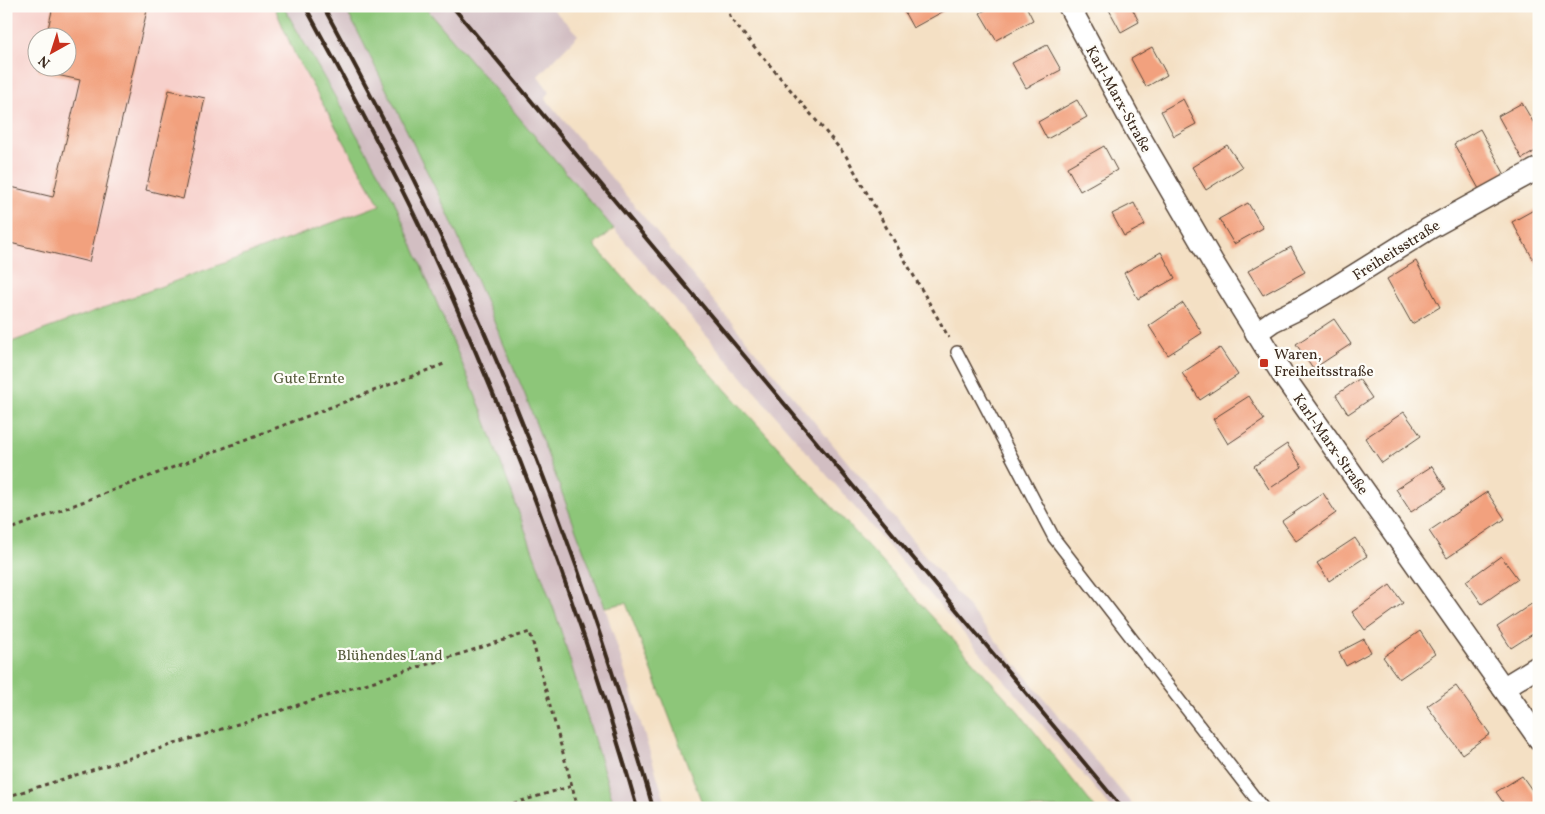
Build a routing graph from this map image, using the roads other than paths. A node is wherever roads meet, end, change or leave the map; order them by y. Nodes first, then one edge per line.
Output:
1 (1069, 6) edge
2 (1539, 168) edge
3 (1256, 333) junction
4 (957, 352) road end
5 (1539, 666) edge
6 (1504, 688) junction
7 (1539, 739) edge
8 (1263, 808) edge

1 - 3 street, Karl-Marx-Straße
2 - 3 street, Freiheitsstraße
3 - 6 street, Karl-Marx-Straße
4 - 8 lane
5 - 6 street
6 - 7 street, Karl-Marx-Straße

